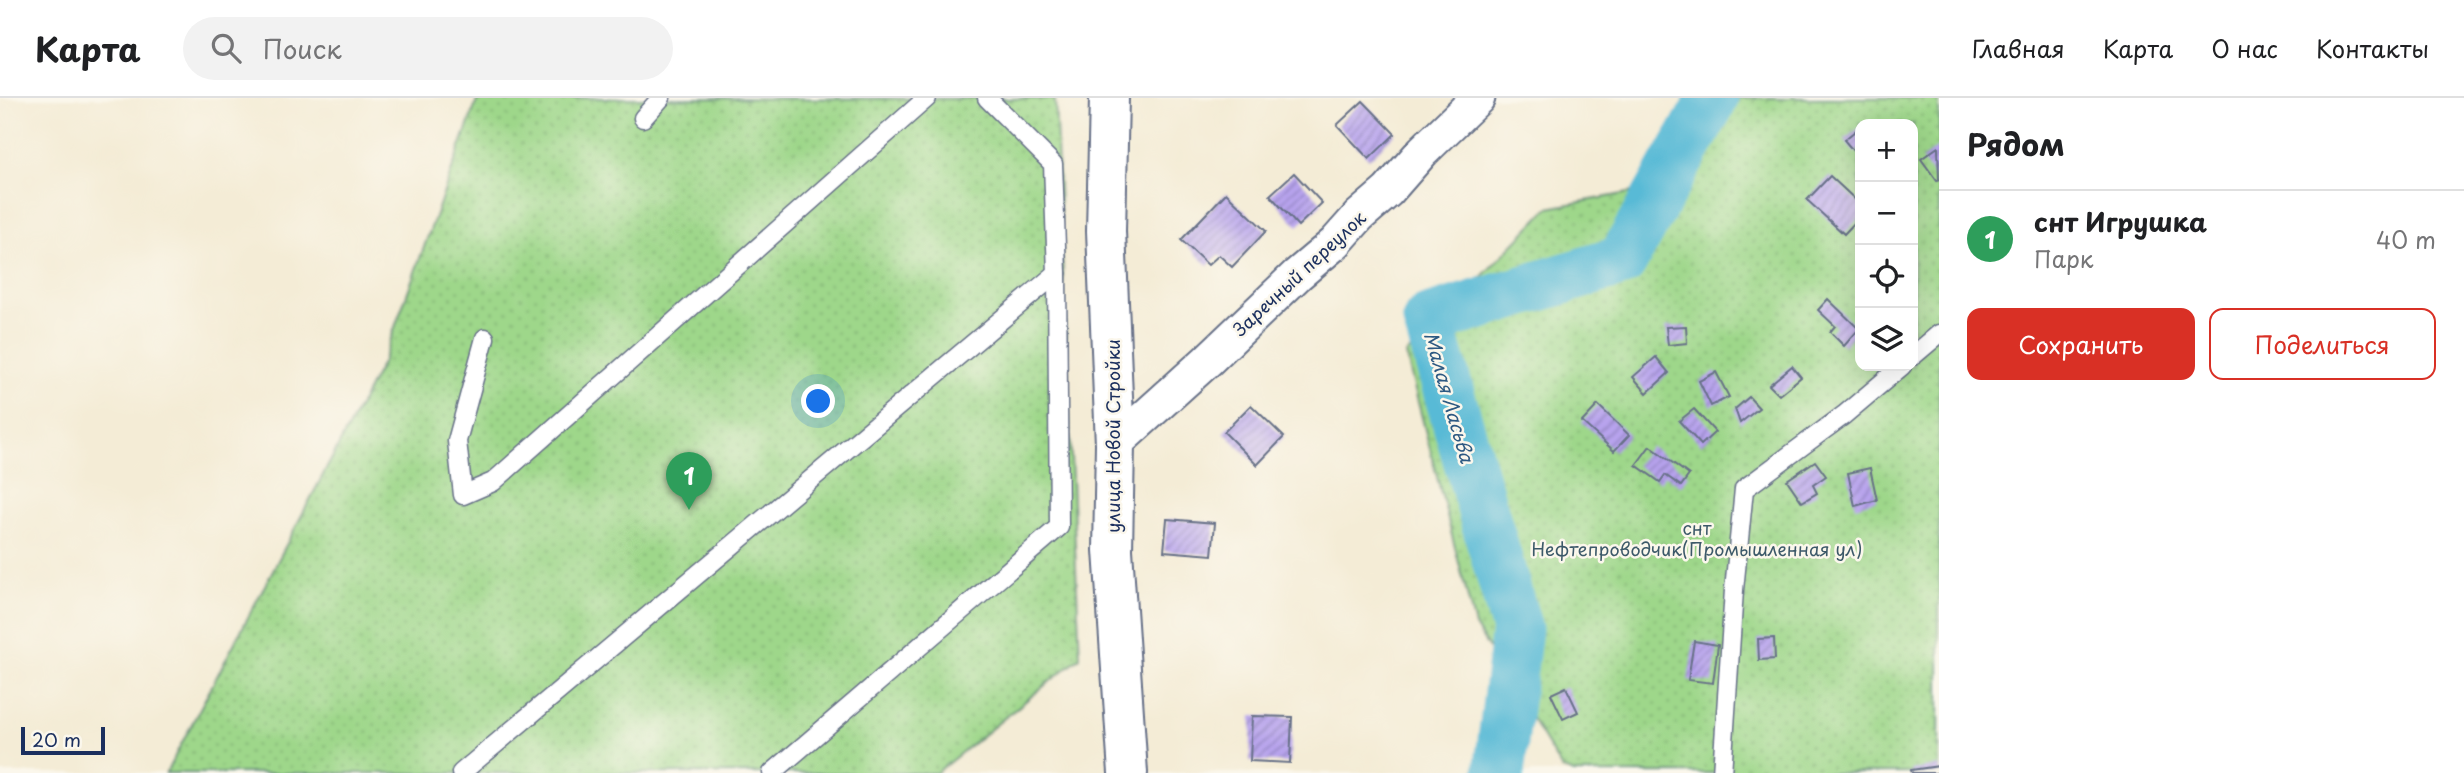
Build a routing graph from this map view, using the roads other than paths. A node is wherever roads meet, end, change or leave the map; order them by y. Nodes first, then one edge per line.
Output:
1 (661, 98) edge
2 (928, 98) edge
3 (987, 98) edge
4 (1109, 98) edge
5 (1478, 98) edge
6 (643, 118) dead end
7 (1057, 273) junction
8 (1939, 334) edge
9 (485, 338) dead end
10 (1918, 352) edge
11 (1896, 371) edge
12 (1115, 444) junction
13 (461, 773) edge
14 (772, 773) edge
15 (1128, 773) edge
16 (1722, 773) edge

1 - 6 lane
2 - 9 lane
3 - 7 lane
4 - 12 street, улица Новой Стройки
5 - 12 street, Заречный переулок
7 - 13 lane
7 - 14 lane
8 - 10 lane
11 - 16 lane
12 - 15 street, улица Новой Стройки

